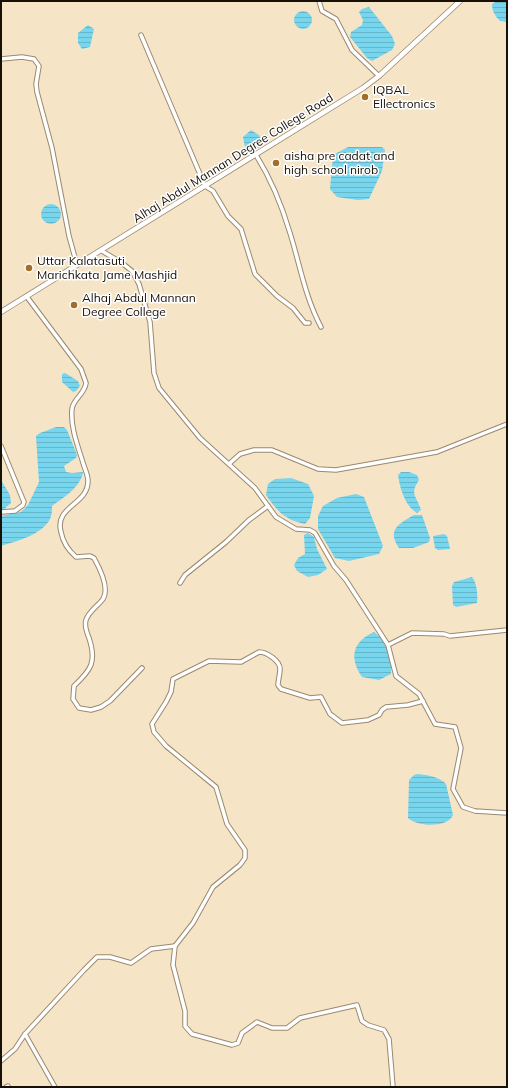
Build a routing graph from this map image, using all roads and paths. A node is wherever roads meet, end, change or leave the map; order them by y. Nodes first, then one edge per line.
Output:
1 (319, 1) edge
2 (460, 1) edge
3 (141, 35) dead end
4 (1, 59) edge
5 (379, 76) junction
6 (256, 155) junction
7 (205, 186) junction
8 (102, 251) junction
9 (77, 265) junction
10 (27, 297) junction
11 (1, 312) edge
12 (309, 323) dead end
13 (321, 327) dead end
14 (507, 424) edge
15 (1, 446) edge
16 (230, 463) junction
17 (268, 506) junction
18 (1, 512) edge
19 (180, 583) dead end
20 (507, 630) edge
21 (388, 644) junction
22 (142, 668) dead end
23 (423, 701) junction
24 (507, 813) edge
25 (175, 946) junction
26 (26, 1034) junction
27 (1, 1061) edge
28 (55, 1087) edge
29 (393, 1087) edge

1 - 5 street
2 - 5 street, Alhaj Abdul Mannan Degree College Road
3 - 7 street
4 - 9 street
5 - 6 street, Alhaj Abdul Mannan Degree College Road
6 - 7 street, Alhaj Abdul Mannan Degree College Road
6 - 13 street
7 - 8 street, Alhaj Abdul Mannan Degree College Road
7 - 12 street
8 - 9 street, Alhaj Abdul Mannan Degree College Road
8 - 16 street
9 - 10 street, Alhaj Abdul Mannan Degree College Road
10 - 11 street, Alhaj Abdul Mannan Degree College Road
10 - 22 street
14 - 16 street
15 - 18 street
16 - 17 street
17 - 19 street
17 - 21 street
20 - 21 street
21 - 23 street
23 - 24 street
23 - 25 street
25 - 26 street
25 - 29 street
26 - 27 street
26 - 28 street

